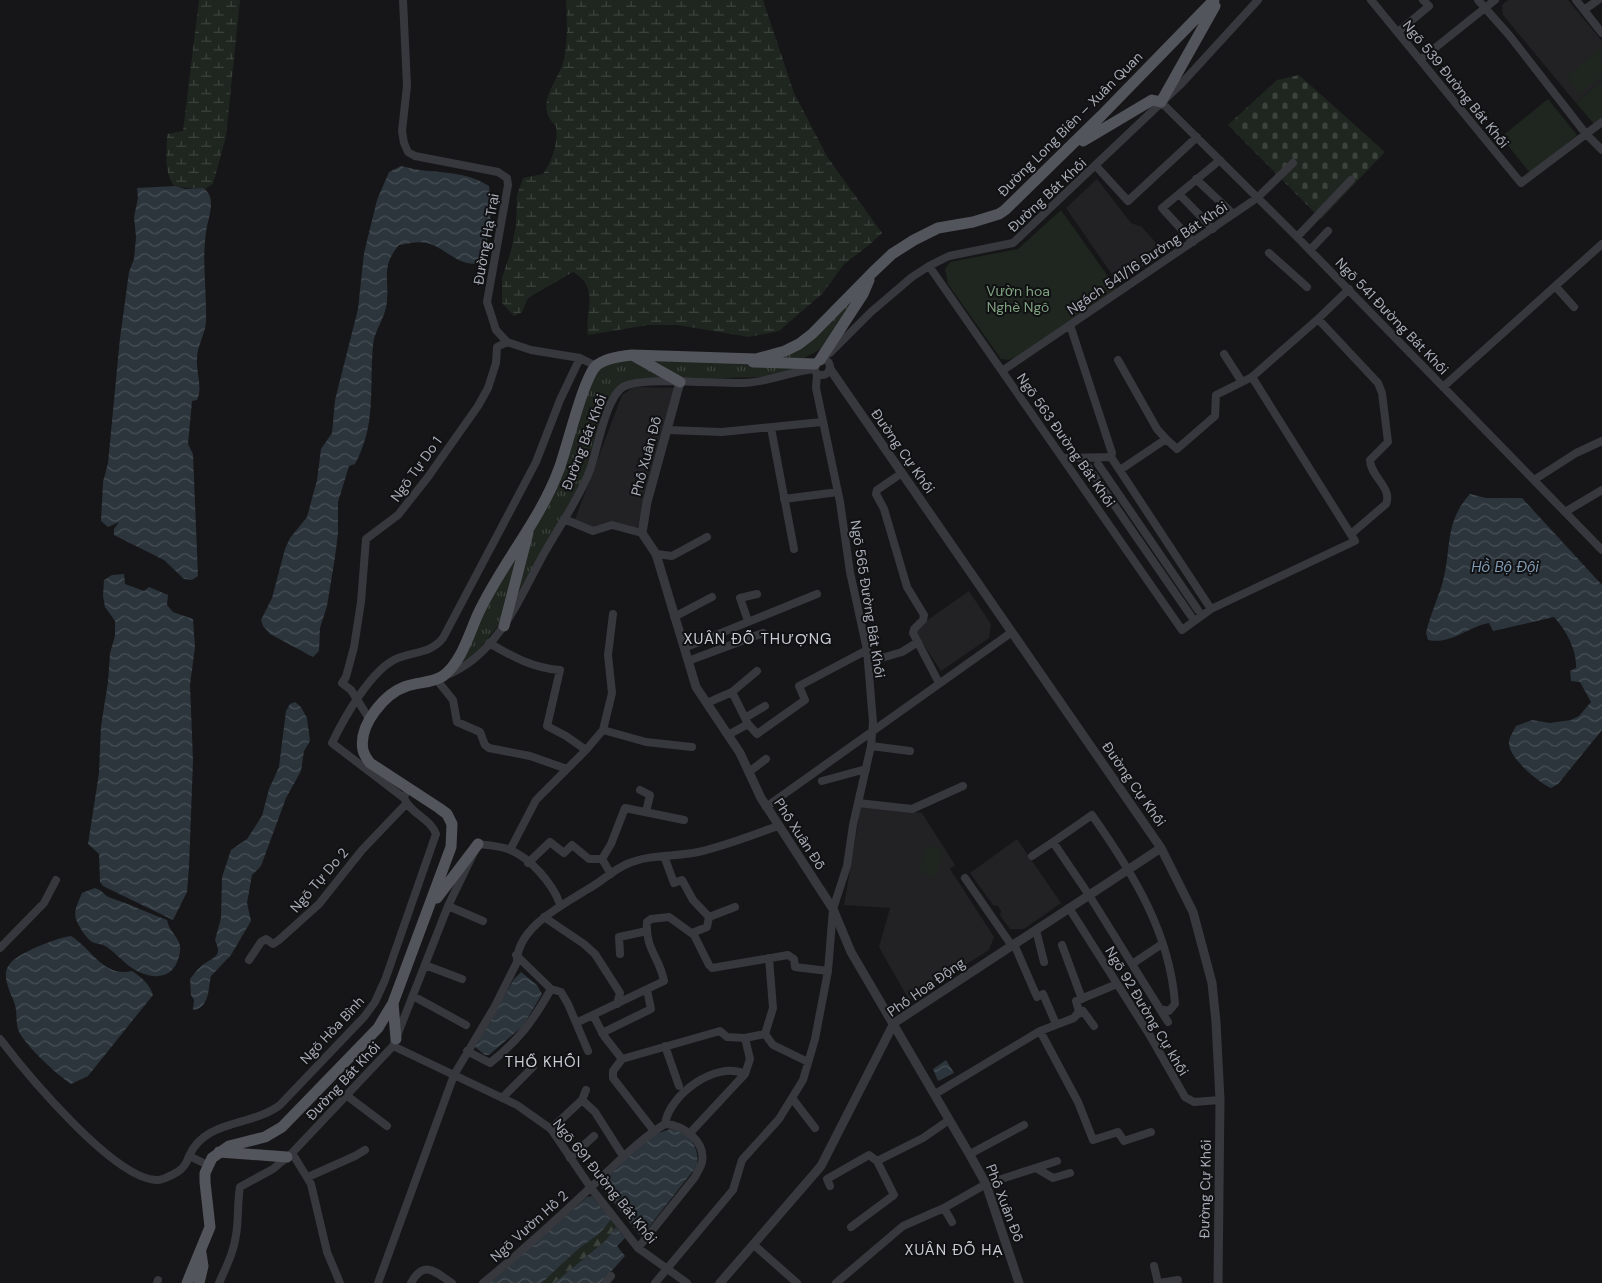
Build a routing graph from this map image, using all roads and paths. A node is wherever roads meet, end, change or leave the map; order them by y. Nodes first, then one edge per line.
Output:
1 (403, 0) edge
2 (1216, 0) edge
3 (1258, 0) edge
4 (1371, 0) edge
5 (1423, 0) edge
6 (1478, 0) edge
7 (1495, 0) edge
8 (1576, 0) edge
9 (1598, 0) edge
10 (1484, 8) junction
11 (1584, 10) junction
12 (1398, 32) junction
13 (1602, 32) edge
14 (1420, 60) junction
15 (1161, 102) junction
16 (1602, 122) edge
17 (1586, 134) junction
18 (1198, 137) junction
19 (1068, 149) junction
20 (1602, 150) edge
21 (1220, 160) junction
22 (1293, 162) dead end
23 (1096, 166) junction
24 (1196, 179) junction
25 (1351, 180) dead end
26 (1178, 194) junction
27 (1257, 198) junction
28 (1233, 214) junction
29 (1213, 229) junction
30 (1328, 231) dead end
31 (1297, 237) junction
32 (1193, 242) junction
33 (1602, 244) edge
34 (1310, 250) junction
35 (1269, 253) dead end
36 (929, 266) junction
37 (873, 272) junction
38 (1556, 286) junction
39 (1307, 287) dead end
40 (1349, 289) junction
41 (1574, 307) dead end
42 (1318, 319) junction
43 (1070, 325) junction
44 (507, 342) junction
45 (1224, 354) dead end
46 (632, 355) junction
47 (730, 357) junction
48 (580, 358) junction
49 (1118, 360) dead end
50 (596, 366) junction
51 (819, 366) junction
52 (830, 369) junction
53 (1002, 371) junction
54 (1252, 376) junction
55 (680, 382) junction
56 (1242, 382) junction
57 (1443, 387) junction
58 (822, 422) junction
59 (771, 428) junction
60 (667, 430) junction
61 (1166, 439) junction
62 (1602, 441) edge
63 (1064, 458) junction
64 (1111, 458) junction
65 (1086, 464) dead end
66 (1098, 464) dead end
67 (1120, 470) junction
68 (902, 473) junction
69 (1534, 480) junction
70 (1602, 490) edge
71 (838, 492) junction
72 (784, 500) junction
73 (1565, 512) junction
74 (564, 519) junction
75 (531, 522) junction
76 (642, 533) junction
77 (1150, 533) junction
78 (1351, 534) junction
79 (707, 537) dead end
80 (1140, 540) junction
81 (794, 549) dead end
82 (1126, 550) junction
83 (1602, 550) edge
84 (656, 554) junction
85 (757, 594) dead end
86 (817, 594) dead end
87 (712, 597) dead end
88 (1211, 609) junction
89 (1198, 610) dead end
90 (613, 614) dead end
91 (1191, 616) dead end
92 (674, 617) junction
93 (748, 621) junction
94 (504, 626) junction
95 (1012, 632) junction
96 (763, 633) dead end
97 (918, 642) junction
98 (489, 643) junction
99 (684, 648) junction
100 (867, 650) junction
101 (688, 660) junction
102 (868, 662) junction
103 (757, 672) dead end
104 (436, 679) junction
105 (939, 683) junction
106 (732, 692) junction
107 (356, 698) junction
108 (707, 703) junction
109 (765, 706) dead end
110 (370, 720) junction
111 (746, 721) junction
112 (603, 730) junction
113 (872, 731) junction
114 (728, 735) junction
115 (871, 746) junction
116 (692, 747) dead end
117 (586, 750) junction
118 (910, 751) dead end
119 (766, 759) dead end
120 (567, 769) junction
121 (866, 769) junction
122 (749, 772) junction
123 (822, 781) dead end
124 (963, 786) dead end
125 (640, 790) dead end
126 (406, 797) junction
127 (858, 802) junction
128 (766, 806) junction
129 (646, 812) junction
130 (684, 820) dead end
131 (778, 826) junction
132 (1053, 842) junction
133 (478, 844) junction
134 (1161, 848) junction
135 (510, 850) junction
136 (664, 856) junction
137 (1032, 856) dead end
138 (602, 859) junction
139 (528, 863) junction
140 (1130, 869) junction
141 (611, 874) junction
142 (965, 878) dead end
143 (56, 880) dead end
144 (1090, 895) junction
145 (560, 904) junction
146 (448, 906) junction
147 (735, 907) dead end
148 (1069, 908) junction
149 (428, 909) junction
150 (833, 909) junction
151 (544, 917) junction
152 (709, 917) junction
153 (483, 920) dead end
154 (1036, 930) junction
155 (647, 931) junction
156 (692, 933) junction
157 (1162, 944) junction
158 (1013, 945) junction
159 (1062, 945) dead end
160 (0, 948) edge
161 (620, 954) dead end
162 (516, 955) junction
163 (769, 958) junction
164 (249, 960) dead end
165 (1044, 962) dead end
166 (1132, 964) junction
167 (425, 965) junction
168 (828, 972) junction
169 (462, 979) dead end
170 (1117, 984) junction
171 (551, 989) junction
172 (647, 990) junction
173 (413, 996) junction
174 (1082, 999) junction
175 (393, 1003) junction
176 (617, 1004) junction
177 (1160, 1009) junction
178 (593, 1015) junction
179 (1075, 1017) junction
180 (1168, 1022) dead end
181 (576, 1023) junction
182 (894, 1023) junction
183 (1056, 1024) junction
184 (466, 1025) dead end
185 (1094, 1026) dead end
186 (1040, 1031) junction
187 (602, 1033) junction
188 (765, 1034) junction
189 (901, 1036) junction
190 (887, 1037) junction
191 (745, 1038) junction
192 (0, 1039) edge
193 (395, 1042) junction
194 (665, 1046) junction
195 (467, 1051) junction
196 (588, 1051) dead end
197 (622, 1059) junction
198 (808, 1062) junction
199 (533, 1067) dead end
200 (745, 1074) junction
201 (454, 1075) junction
202 (679, 1086) dead end
203 (586, 1090) dead end
204 (935, 1094) junction
205 (346, 1095) junction
206 (502, 1098) junction
207 (792, 1098) junction
208 (582, 1100) junction
209 (1220, 1100) junction
210 (949, 1120) junction
211 (665, 1124) junction
212 (1024, 1125) dead end
213 (387, 1126) dead end
214 (815, 1128) dead end
215 (551, 1129) junction
216 (654, 1131) junction
217 (1151, 1132) dead end
218 (690, 1133) junction
219 (594, 1136) dead end
220 (365, 1150) dead end
221 (218, 1152) junction
222 (970, 1154) junction
223 (290, 1155) junction
224 (189, 1156) junction
225 (623, 1156) junction
226 (570, 1158) junction
227 (877, 1161) junction
228 (1056, 1161) dead end
229 (208, 1165) junction
230 (1036, 1168) junction
231 (1070, 1173) dead end
232 (308, 1177) junction
233 (986, 1184) junction
234 (830, 1186) dead end
235 (591, 1188) junction
236 (944, 1208) junction
237 (952, 1222) dead end
238 (851, 1227) dead end
239 (754, 1245) junction
240 (638, 1248) junction
241 (201, 1252) junction
242 (1154, 1266) dead end
243 (667, 1268) junction
244 (611, 1276) dead end
245 (1178, 1280) dead end
246 (187, 1283) edge
247 (199, 1283) edge
248 (219, 1283) edge
249 (340, 1283) edge
250 (378, 1283) edge
251 (411, 1283) edge
252 (452, 1283) edge
253 (483, 1283) edge
254 (605, 1283) edge
255 (655, 1283) edge
256 (687, 1283) edge
257 (720, 1283) edge
258 (796, 1283) edge
259 (836, 1283) edge
260 (1019, 1283) edge
261 (1159, 1283) edge
262 (1218, 1283) edge

1 - 44 street, Đường Hạ Trại
2 - 15 main road
2 - 19 main road, Đường Long Biên – Xuân Quan
3 - 15 street, Đường Bát Khối
4 - 12 street, Ngõ 539 Đường Bát Khối
5 - 12 street
6 - 10 street
7 - 10 street
8 - 11 street
9 - 11 street
10 - 14 street
10 - 17 street
11 - 13 street
12 - 14 street, Ngõ 539 Đường Bát Khối
14 - 17 street, Ngõ 539 Đường Bát Khối
15 - 18 street, Ngõ 541 Đường Bát Khối
15 - 19 main road
15 - 23 street, Đường Bát Khối
16 - 17 street
17 - 20 street
18 - 21 street, Ngõ 541 Đường Bát Khối
18 - 23 street
19 - 37 main road, Đường Long Biên – Xuân Quan
21 - 24 street
21 - 27 street, Ngõ 541 Đường Bát Khối
22 - 27 street, Ngách 541/16 Đường Bát Khối
23 - 36 street, Đường Bát Khối
24 - 26 street
24 - 28 street
25 - 31 street
26 - 29 street
26 - 32 street
27 - 28 street, Ngách 541/16 Đường Bát Khối
27 - 31 street, Ngõ 541 Đường Bát Khối
28 - 29 street, Ngách 541/16 Đường Bát Khối
29 - 32 street, Ngách 541/16 Đường Bát Khối
30 - 34 street
31 - 34 street, Ngõ 541 Đường Bát Khối
32 - 43 street, Ngách 541/16 Đường Bát Khối
33 - 38 street
34 - 40 street, Ngõ 541 Đường Bát Khối
35 - 39 street
36 - 51 street, Đường Bát Khối
36 - 53 street, Ngõ 563 Đường Bát Khối
37 - 47 main road, Đường Long Biên – Xuân Quan
37 - 51 main road
38 - 41 street
38 - 57 street
40 - 42 street
40 - 57 street, Ngõ 541 Đường Bát Khối
42 - 54 street
42 - 78 street
43 - 53 street, Ngách 541/16 Đường Bát Khối
43 - 64 street
44 - 48 street
44 - 107 street, Ngõ Tự Do 1
45 - 56 street
46 - 47 main road, Đường Long Biên – Xuân Quan
46 - 50 main road, Đường Long Biên – Xuân Quan
46 - 55 main road
47 - 51 main road
48 - 50 street
48 - 107 street
49 - 61 street
50 - 75 main road
51 - 52 street
51 - 52 street
51 - 55 street, Đường Bát Khối
51 - 58 street, Ngõ 565 Đường Bát Khối
52 - 68 street, Đường Cự Khối
53 - 63 street, Ngõ 563 Đường Bát Khối
54 - 56 street
54 - 78 street
55 - 60 street, Phố Xuân Đỗ
55 - 74 street, Đường Bát Khối
56 - 61 street
57 - 69 street, Ngõ 541 Đường Bát Khối
58 - 59 street
58 - 71 street, Ngõ 565 Đường Bát Khối
59 - 60 street
59 - 72 street
60 - 76 street, Phố Xuân Đỗ
61 - 67 street
62 - 69 street
63 - 64 street
63 - 82 street, Ngõ 563 Đường Bát Khối
64 - 67 street
65 - 80 street
66 - 77 street
67 - 88 street
68 - 95 street, Đường Cự Khối
68 - 97 street
69 - 73 street, Ngõ 541 Đường Bát Khối
70 - 73 street
71 - 72 street
71 - 100 street, Ngõ 565 Đường Bát Khối
72 - 81 street
73 - 83 street, Ngõ 541 Đường Bát Khối
74 - 76 street
74 - 94 street, Đường Bát Khối
75 - 94 main road
75 - 104 main road
76 - 84 street, Phố Xuân Đỗ
77 - 80 street
77 - 89 street
78 - 88 street
79 - 84 street
80 - 82 street
80 - 91 street
82 - 88 street, Ngõ 563 Đường Bát Khối
84 - 92 street, Phố Xuân Đỗ
85 - 93 street
86 - 93 street
87 - 92 street
90 - 112 street
92 - 99 street, Phố Xuân Đỗ
93 - 99 street
94 - 98 street, Đường Bát Khối
95 - 105 street
95 - 134 street, Đường Cự Khối
96 - 101 street
97 - 102 street
97 - 105 street
98 - 104 street, Đường Bát Khối
98 - 117 street
99 - 101 street, Phố Xuân Đỗ
100 - 102 street, Ngõ 565 Đường Bát Khối
100 - 111 street
101 - 108 street, Phố Xuân Đỗ
102 - 113 street, Ngõ 565 Đường Bát Khối
103 - 106 street
104 - 110 main road
104 - 120 street
105 - 113 street
106 - 108 street
106 - 111 street
107 - 110 street, Ngõ Tự Do 1
107 - 126 street
108 - 114 street, Phố Xuân Đỗ
109 - 111 street
110 - 126 main road
111 - 114 street
112 - 116 street
112 - 117 street
113 - 115 street, Ngõ 565 Đường Bát Khối
113 - 128 street
114 - 122 street, Phố Xuân Đỗ
115 - 118 street
115 - 121 street, Ngõ 565 Đường Bát Khối
117 - 120 street
119 - 122 street
120 - 135 street
121 - 123 street
121 - 127 street, Ngõ 565 Đường Bát Khối
122 - 128 street, Phố Xuân Đỗ
124 - 127 street
125 - 129 street
126 - 149 main road
126 - 164 street, Ngõ Tự Do 2
126 - 224 street, Ngõ Hòa Bình
127 - 150 street, Ngõ 565 Đường Bát Khối
128 - 131 street, Phố Xuân Đỗ
129 - 130 street
129 - 138 street
131 - 136 street
131 - 150 street, Phố Xuân Đỗ
132 - 137 street
132 - 140 street
132 - 144 street
133 - 135 street
133 - 146 street, Đường Bát Khối
133 - 149 main road
134 - 140 street, Phố Hoa Động
134 - 209 street, Đường Cự Khối
135 - 139 street
136 - 141 street
136 - 152 street
138 - 139 street
138 - 141 street
139 - 145 street
140 - 144 street, Phố Hoa Động
140 - 157 street
141 - 145 street
142 - 158 street
143 - 160 street
144 - 148 street, Phố Hoa Động
144 - 166 street
145 - 151 street
146 - 153 street
146 - 167 street, Đường Bát Khối
147 - 152 street
148 - 154 street, Phố Hoa Động
148 - 170 street, Ngõ 92 Đường Cự khối
149 - 175 main road
150 - 168 street, Ngõ 565 Đường Bát Khối
150 - 182 street, Phố Xuân Đỗ
151 - 162 street
151 - 176 street
152 - 156 street
154 - 158 street, Phố Hoa Động
154 - 165 street
155 - 156 street
155 - 161 street
155 - 172 street
156 - 163 street
157 - 166 street
157 - 177 street
158 - 182 street, Phố Hoa Động
158 - 183 street
159 - 174 street
162 - 171 street
162 - 195 street
163 - 168 street
163 - 188 street
166 - 177 street
167 - 169 street
167 - 173 street, Đường Bát Khối
168 - 198 street, Ngõ 565 Đường Bát Khối
170 - 174 street
170 - 209 street, Ngõ 92 Đường Cự khối
171 - 181 street
171 - 195 street
172 - 176 street
172 - 187 street
173 - 184 street
173 - 193 street, Đường Bát Khối
174 - 179 street
175 - 193 main road
175 - 221 main road
176 - 178 street
177 - 180 street
178 - 181 street
178 - 187 street
179 - 183 street
179 - 185 street
181 - 196 street
182 - 189 street, Phố Xuân Đỗ
182 - 190 street, Phố Hoa Động
183 - 186 street
186 - 204 street
186 - 217 street
187 - 197 street
188 - 191 street
188 - 198 street
189 - 190 street
189 - 204 street, Phố Xuân Đỗ
190 - 239 street, Phố Hoa Động
191 - 194 street
191 - 200 street
192 - 224 street
193 - 201 street, Ngõ 691 Đường Bát Khối
193 - 205 street, Đường Bát Khối
194 - 197 street
194 - 202 street
195 - 201 street
197 - 216 street
198 - 207 street, Ngõ 565 Đường Bát Khối
199 - 206 street
200 - 211 street
200 - 218 street
201 - 206 street, Ngõ 691 Đường Bát Khối
201 - 250 street
203 - 208 street
204 - 210 street, Phố Xuân Đỗ
205 - 213 street
205 - 223 street, Đường Bát Khối
206 - 215 street, Ngõ 691 Đường Bát Khối
207 - 214 street
207 - 243 street, Ngõ 565 Đường Bát Khối
208 - 215 street
208 - 225 street
209 - 262 street, Đường Cự Khối
210 - 222 street, Phố Xuân Đỗ
210 - 227 street
211 - 216 street, Ngõ Vườn Hồ 2
211 - 218 street
212 - 222 street
215 - 226 street, Ngõ 691 Đường Bát Khối
216 - 225 street, Ngõ Vườn Hồ 2
218 - 240 street
219 - 226 street
220 - 232 street
221 - 223 main road
221 - 229 main road
222 - 233 street, Phố Xuân Đỗ
223 - 232 street
223 - 248 street, Đường Bát Khối
224 - 229 street
225 - 235 street, Ngõ Vườn Hồ 2
226 - 235 street, Ngõ 691 Đường Bát Khối
227 - 234 street
227 - 238 street
228 - 230 street
229 - 241 main road
230 - 231 street
230 - 233 street
232 - 249 street
233 - 236 street
233 - 260 street, Phố Xuân Đỗ
235 - 240 street, Ngõ 691 Đường Bát Khối
235 - 253 street, Ngõ Vườn Hồ 2
236 - 237 street
236 - 259 street
239 - 257 street, Phố Hoa Động
239 - 258 street
240 - 243 street, Ngõ 691 Đường Bát Khối
241 - 246 main road
241 - 247 main road
242 - 261 street
243 - 255 street, Ngõ 565 Đường Bát Khối
243 - 256 street, Ngõ 691 Đường Bát Khối
244 - 254 street
245 - 261 street
251 - 252 street

